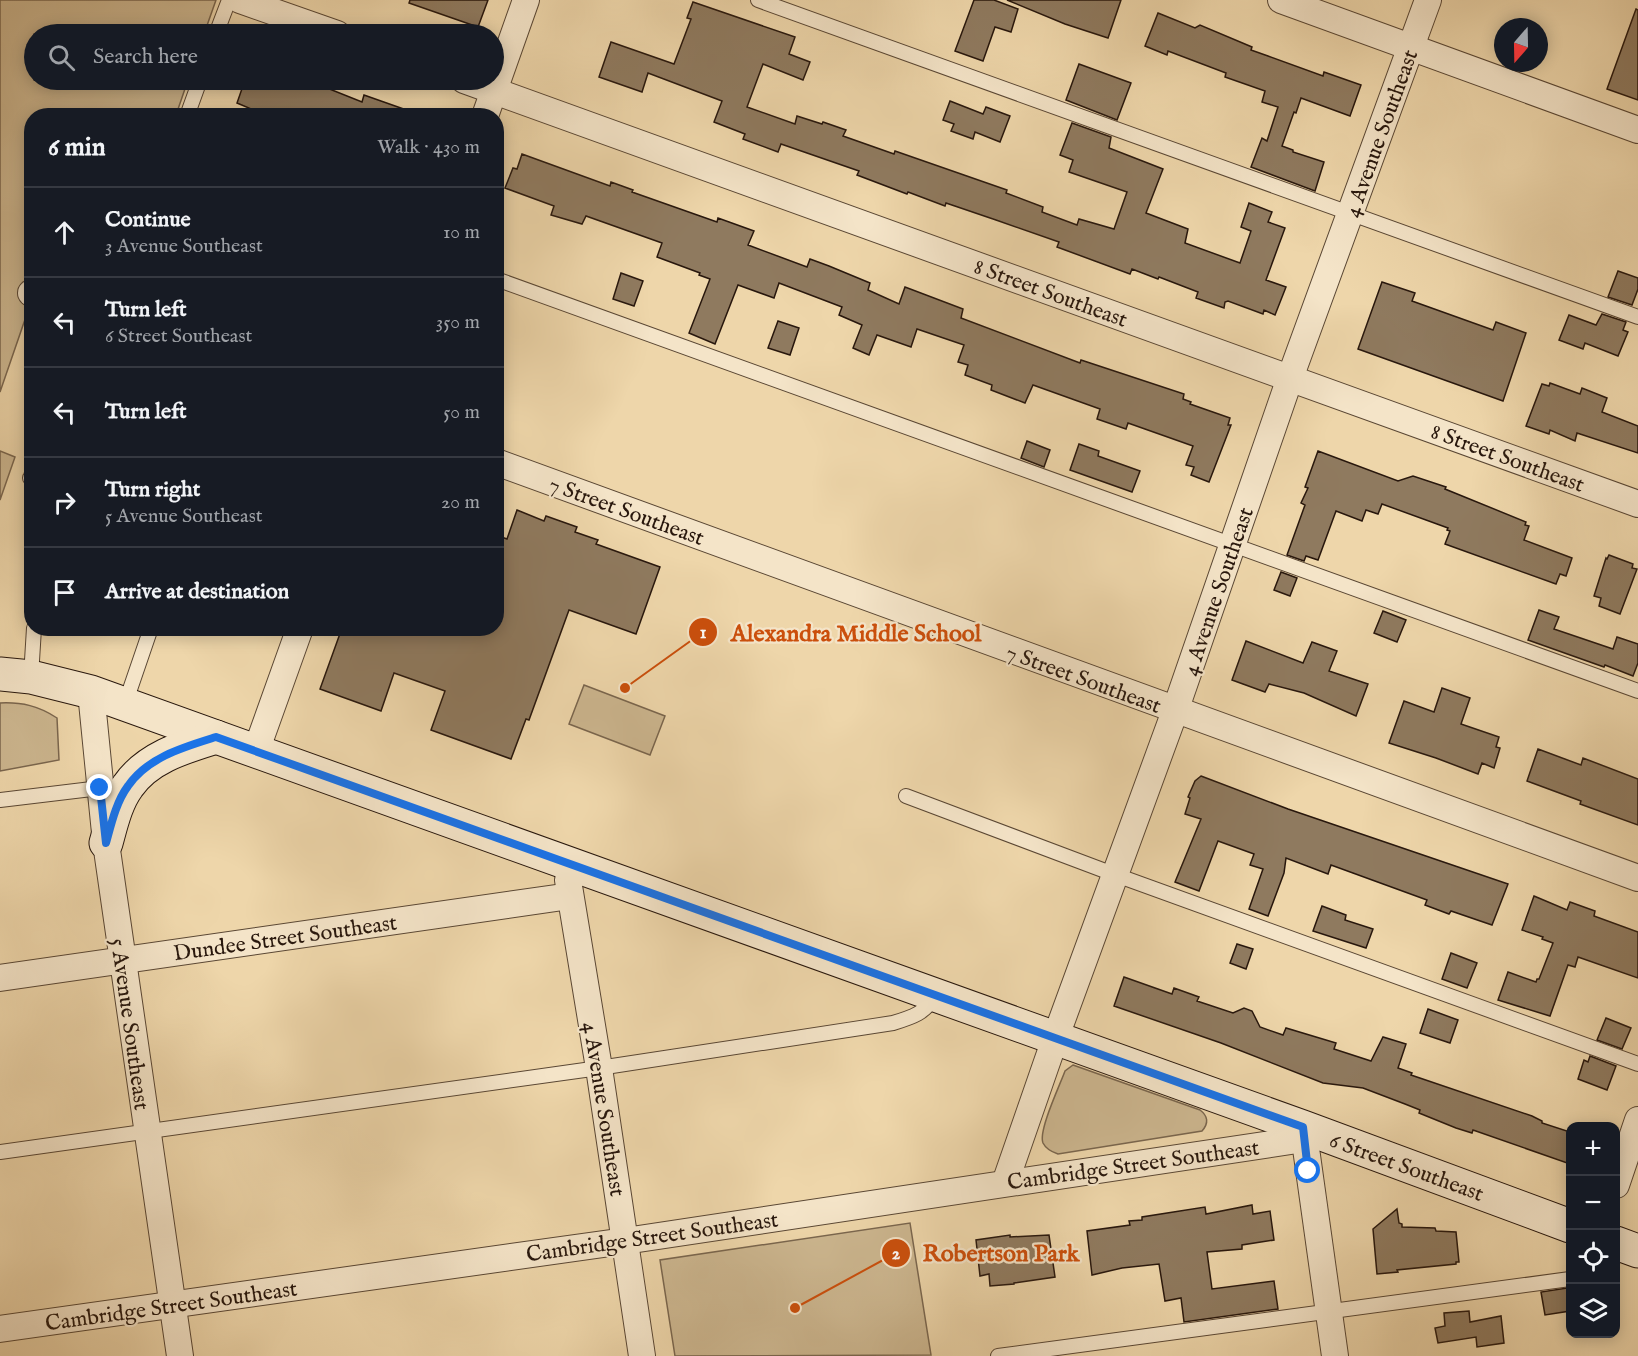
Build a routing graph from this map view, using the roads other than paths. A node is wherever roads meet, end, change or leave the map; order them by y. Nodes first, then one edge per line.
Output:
1 (229, 0) edge
2 (240, 0) edge
3 (526, 0) edge
4 (758, 0) edge
5 (1281, 0) edge
6 (1428, 0) edge
7 (220, 24) edge
8 (308, 24) edge
9 (1411, 47) junction
10 (504, 62) edge
11 (196, 90) edge
12 (494, 90) joint
13 (190, 108) edge
14 (487, 108) edge
15 (1638, 130) edge
16 (1351, 214) junction
17 (504, 282) edge
18 (1638, 317) edge
19 (1290, 378) junction
20 (504, 465) edge
21 (1638, 504) edge
22 (1232, 546) junction
23 (30, 636) edge
24 (148, 636) edge
25 (297, 636) edge
26 (16, 676) edge
27 (1638, 691) edge
28 (91, 692) junction
29 (125, 704) junction
30 (1175, 711) junction
31 (216, 737) junction
32 (256, 751) junction
33 (100, 788) junction
34 (906, 796) dead end
35 (0, 800) edge
36 (106, 843) junction
37 (565, 862) junction
38 (1116, 875) junction
39 (1638, 878) edge
40 (570, 896) junction
41 (122, 960) junction
42 (0, 978) edge
43 (936, 995) junction
44 (1055, 1039) junction
45 (1638, 1064) edge
46 (599, 1068) junction
47 (1638, 1120) edge
48 (147, 1132) junction
49 (1303, 1133) junction
50 (0, 1152) edge
51 (1619, 1176) edge
52 (1005, 1183) junction
53 (1566, 1225) edge
54 (624, 1241) junction
55 (1566, 1280) edge
56 (171, 1304) junction
57 (1329, 1312) junction
58 (0, 1329) edge
59 (180, 1356) edge
60 (642, 1356) edge
61 (998, 1356) edge
62 (1335, 1356) edge

1 - 7 lane
2 - 8 street
3 - 10 street
4 - 16 lane
5 - 9 street
6 - 9 street, 4 Avenue Southeast
9 - 15 street
9 - 16 street, 4 Avenue Southeast
11 - 13 lane
12 - 14 street
12 - 19 street, 8 Street Southeast
16 - 18 lane
16 - 19 street, 4 Avenue Southeast
17 - 22 lane
19 - 21 street, 8 Street Southeast
19 - 22 street, 4 Avenue Southeast
20 - 30 street, 7 Street Southeast
22 - 27 lane
22 - 30 street, 4 Avenue Southeast
23 - 26 lane
24 - 29 lane
25 - 32 street
26 - 28 street, 6 Street Southeast
28 - 29 street, 6 Street Southeast
28 - 33 street, 5 Avenue Southeast
29 - 31 street, 6 Street Southeast
30 - 38 street, 4 Avenue Southeast
30 - 39 street, 7 Street Southeast
31 - 32 street, 6 Street Southeast
31 - 36 street
32 - 37 street, 6 Street Southeast
33 - 35 lane
33 - 36 street, 5 Avenue Southeast
34 - 38 lane
36 - 41 street, 5 Avenue Southeast
37 - 40 street, 4 Avenue Southeast
37 - 43 street, 6 Street Southeast
38 - 44 street, 4 Avenue Southeast
38 - 45 lane
40 - 41 street, Dundee Street Southeast
40 - 46 street, 4 Avenue Southeast
41 - 42 street, Dundee Street Southeast
41 - 48 street, 5 Avenue Southeast
43 - 44 street, 6 Street Southeast
43 - 46 lane
44 - 49 street, 6 Street Southeast
44 - 52 street, 4 Avenue Southeast
46 - 48 lane
46 - 54 street, 4 Avenue Southeast
47 - 51 street
48 - 50 lane
48 - 56 street, 5 Avenue Southeast
49 - 52 street, Cambridge Street Southeast
49 - 53 street, 6 Street Southeast
49 - 57 street
52 - 54 street, Cambridge Street Southeast
54 - 56 street, Cambridge Street Southeast
54 - 60 street, 4 Avenue Southeast
55 - 57 lane
56 - 58 street, Cambridge Street Southeast
56 - 59 street, 5 Avenue Southeast
57 - 61 lane
57 - 62 street

